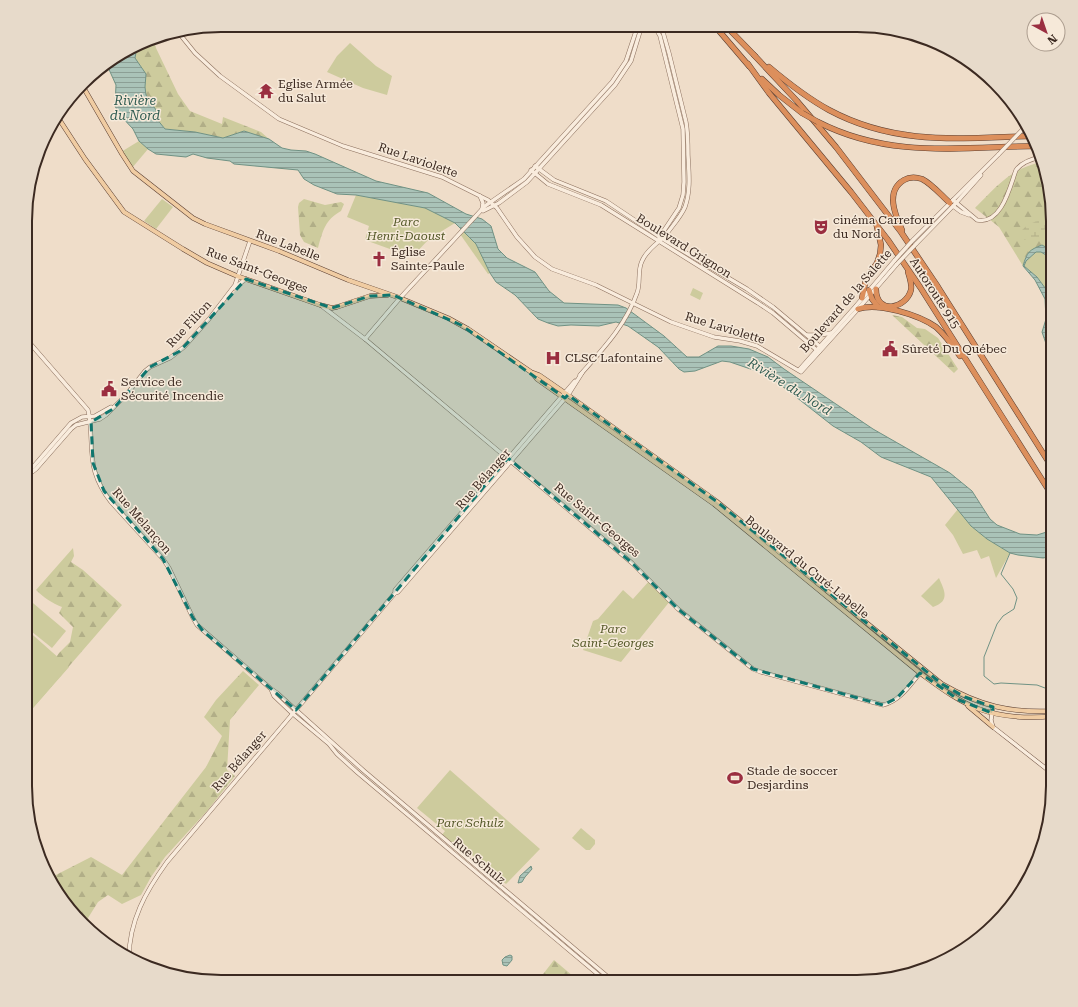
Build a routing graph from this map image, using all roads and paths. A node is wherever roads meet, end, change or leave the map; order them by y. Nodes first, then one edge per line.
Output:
1 (636, 32) edge
2 (640, 32) edge
3 (658, 32) edge
4 (663, 32) edge
5 (720, 32) edge
6 (732, 32) edge
7 (182, 36) edge
8 (754, 55) junction
9 (748, 64) junction
10 (85, 90) edge
11 (60, 121) edge
12 (1023, 129) edge
13 (1027, 136) edge
14 (1031, 146) edge
15 (1036, 159) edge
16 (535, 166) junction
17 (539, 169) junction
18 (531, 170) junction
19 (535, 174) junction
20 (480, 195) junction
21 (493, 204) junction
22 (953, 204) junction
23 (479, 213) junction
24 (876, 224) junction
25 (661, 237) junction
26 (905, 238) junction
27 (250, 241) junction
28 (657, 241) junction
29 (896, 262) junction
30 (906, 267) junction
31 (237, 276) junction
32 (246, 279) junction
33 (364, 286) junction
34 (876, 289) junction
35 (870, 293) junction
36 (230, 294) junction
37 (393, 295) junction
38 (400, 298) junction
39 (862, 298) junction
40 (362, 299) junction
41 (633, 304) junction
42 (320, 305) junction
43 (879, 307) junction
44 (858, 309) junction
45 (832, 333) junction
46 (807, 334) junction
47 (365, 339) junction
48 (32, 346) edge
49 (820, 349) junction
50 (800, 371) joint
51 (979, 380) junction
52 (565, 396) junction
53 (119, 402) junction
54 (90, 416) junction
55 (91, 422) junction
56 (1046, 458) edge
57 (510, 460) junction
58 (32, 468) edge
59 (32, 473) edge
60 (1046, 486) edge
61 (872, 631) junction
62 (920, 673) junction
63 (270, 688) junction
64 (960, 700) junction
65 (993, 707) junction
66 (296, 710) junction
67 (1046, 711) edge
68 (992, 713) junction
69 (293, 714) junction
70 (1046, 716) edge
71 (993, 727) junction
72 (1046, 769) edge
73 (412, 812) junction
74 (409, 816) junction
75 (494, 879) junction
76 (490, 884) junction
77 (129, 952) edge
78 (599, 975) edge
79 (606, 975) edge

1 - 16 street
2 - 17 street
3 - 25 street
4 - 25 street
5 - 9 highway
6 - 8 highway
7 - 20 street, Rue Laviolette
8 - 13 highway
8 - 26 highway, Autoroute 915
9 - 14 highway, bridge
9 - 24 highway, Autoroute 915
10 - 27 main road, Rue Labelle
11 - 31 main road, Rue Saint-Georges
12 - 22 street, Boulevard de la Salette, bridge
15 - 22 street
16 - 17 street, Boulevard Grignon
16 - 18 street
17 - 19 street
17 - 25 street, Boulevard Grignon
18 - 19 street, Boulevard Grignon
18 - 21 street
19 - 21 street
19 - 28 street, Boulevard Grignon
20 - 21 street, Rue Laviolette
20 - 23 street
21 - 23 street
21 - 41 street, Rue Laviolette
22 - 26 highway
22 - 29 street, Boulevard de la Salette, bridge
23 - 38 street
24 - 30 highway, Autoroute 915
24 - 39 highway
25 - 28 street, Rue Bélanger
25 - 46 street, Boulevard Grignon
26 - 56 highway, Autoroute 915
27 - 31 street, Rue Filion
27 - 33 main road, Rue Labelle
28 - 41 street, Rue Bélanger
28 - 49 street, Boulevard Grignon
29 - 34 street, Boulevard de la Salette
29 - 35 street, Boulevard de la Salette
30 - 34 highway
30 - 51 highway, Autoroute 915
31 - 32 main road, Rue Saint-Georges
31 - 36 street, Rue Filion
32 - 36 street
32 - 42 main road, Rue Saint-Georges
33 - 37 main road, Rue Labelle
33 - 40 main road
34 - 35 street, Boulevard de la Salette
35 - 39 street, Boulevard de la Salette
35 - 43 highway
35 - 44 street, Boulevard de la Salette
36 - 53 street, Rue Filion
37 - 38 main road, Rue Labelle
37 - 40 main road, Rue Saint-Georges
38 - 47 street
38 - 52 main road, Rue Labelle
39 - 45 street, Boulevard de la Salette
40 - 42 main road, Rue Saint-Georges
41 - 50 street, Rue Laviolette
41 - 52 street, Rue Bélanger
42 - 47 street, Rue Saint-Georges
43 - 44 highway
43 - 51 highway
44 - 49 street, Boulevard de la Salette
45 - 46 street
45 - 49 street, Boulevard de la Salette
46 - 49 street, Boulevard Grignon
47 - 57 street, Rue Saint-Georges
48 - 54 street, Rue Melançon
49 - 50 street, Boulevard de la Salette
51 - 60 highway, Autoroute 915
52 - 57 street, Rue Bélanger
52 - 61 main road, Boulevard du Curé-Labelle
53 - 54 street, Rue Filion
53 - 55 street, Rue Filion
54 - 55 street, Rue Melançon
54 - 58 street, Rue Filion
55 - 59 street, Rue Filion
55 - 63 street, Rue Melançon
57 - 62 street, Rue Saint-Georges
57 - 66 street, Rue Bélanger
61 - 62 main road, Boulevard du Curé-Labelle
61 - 65 main road, Boulevard du Curé-Labelle
62 - 64 main road, Boulevard du Curé-Labelle
63 - 66 street, Rue Melançon
63 - 69 street, Rue Schulz
64 - 68 main road, Boulevard du Curé-Labelle
64 - 71 main road
65 - 67 main road, Boulevard du Curé-Labelle
65 - 68 street
66 - 69 street, Rue Bélanger
66 - 73 street, Rue Schulz
68 - 70 main road, Boulevard du Curé-Labelle
68 - 71 street
69 - 74 street, Rue Schulz
69 - 77 street, Rue Bélanger
71 - 72 street
73 - 74 street
73 - 75 street, Rue Schulz
74 - 76 street, Rue Schulz
75 - 76 street
75 - 79 street, Rue Schulz
76 - 78 street, Rue Schulz

